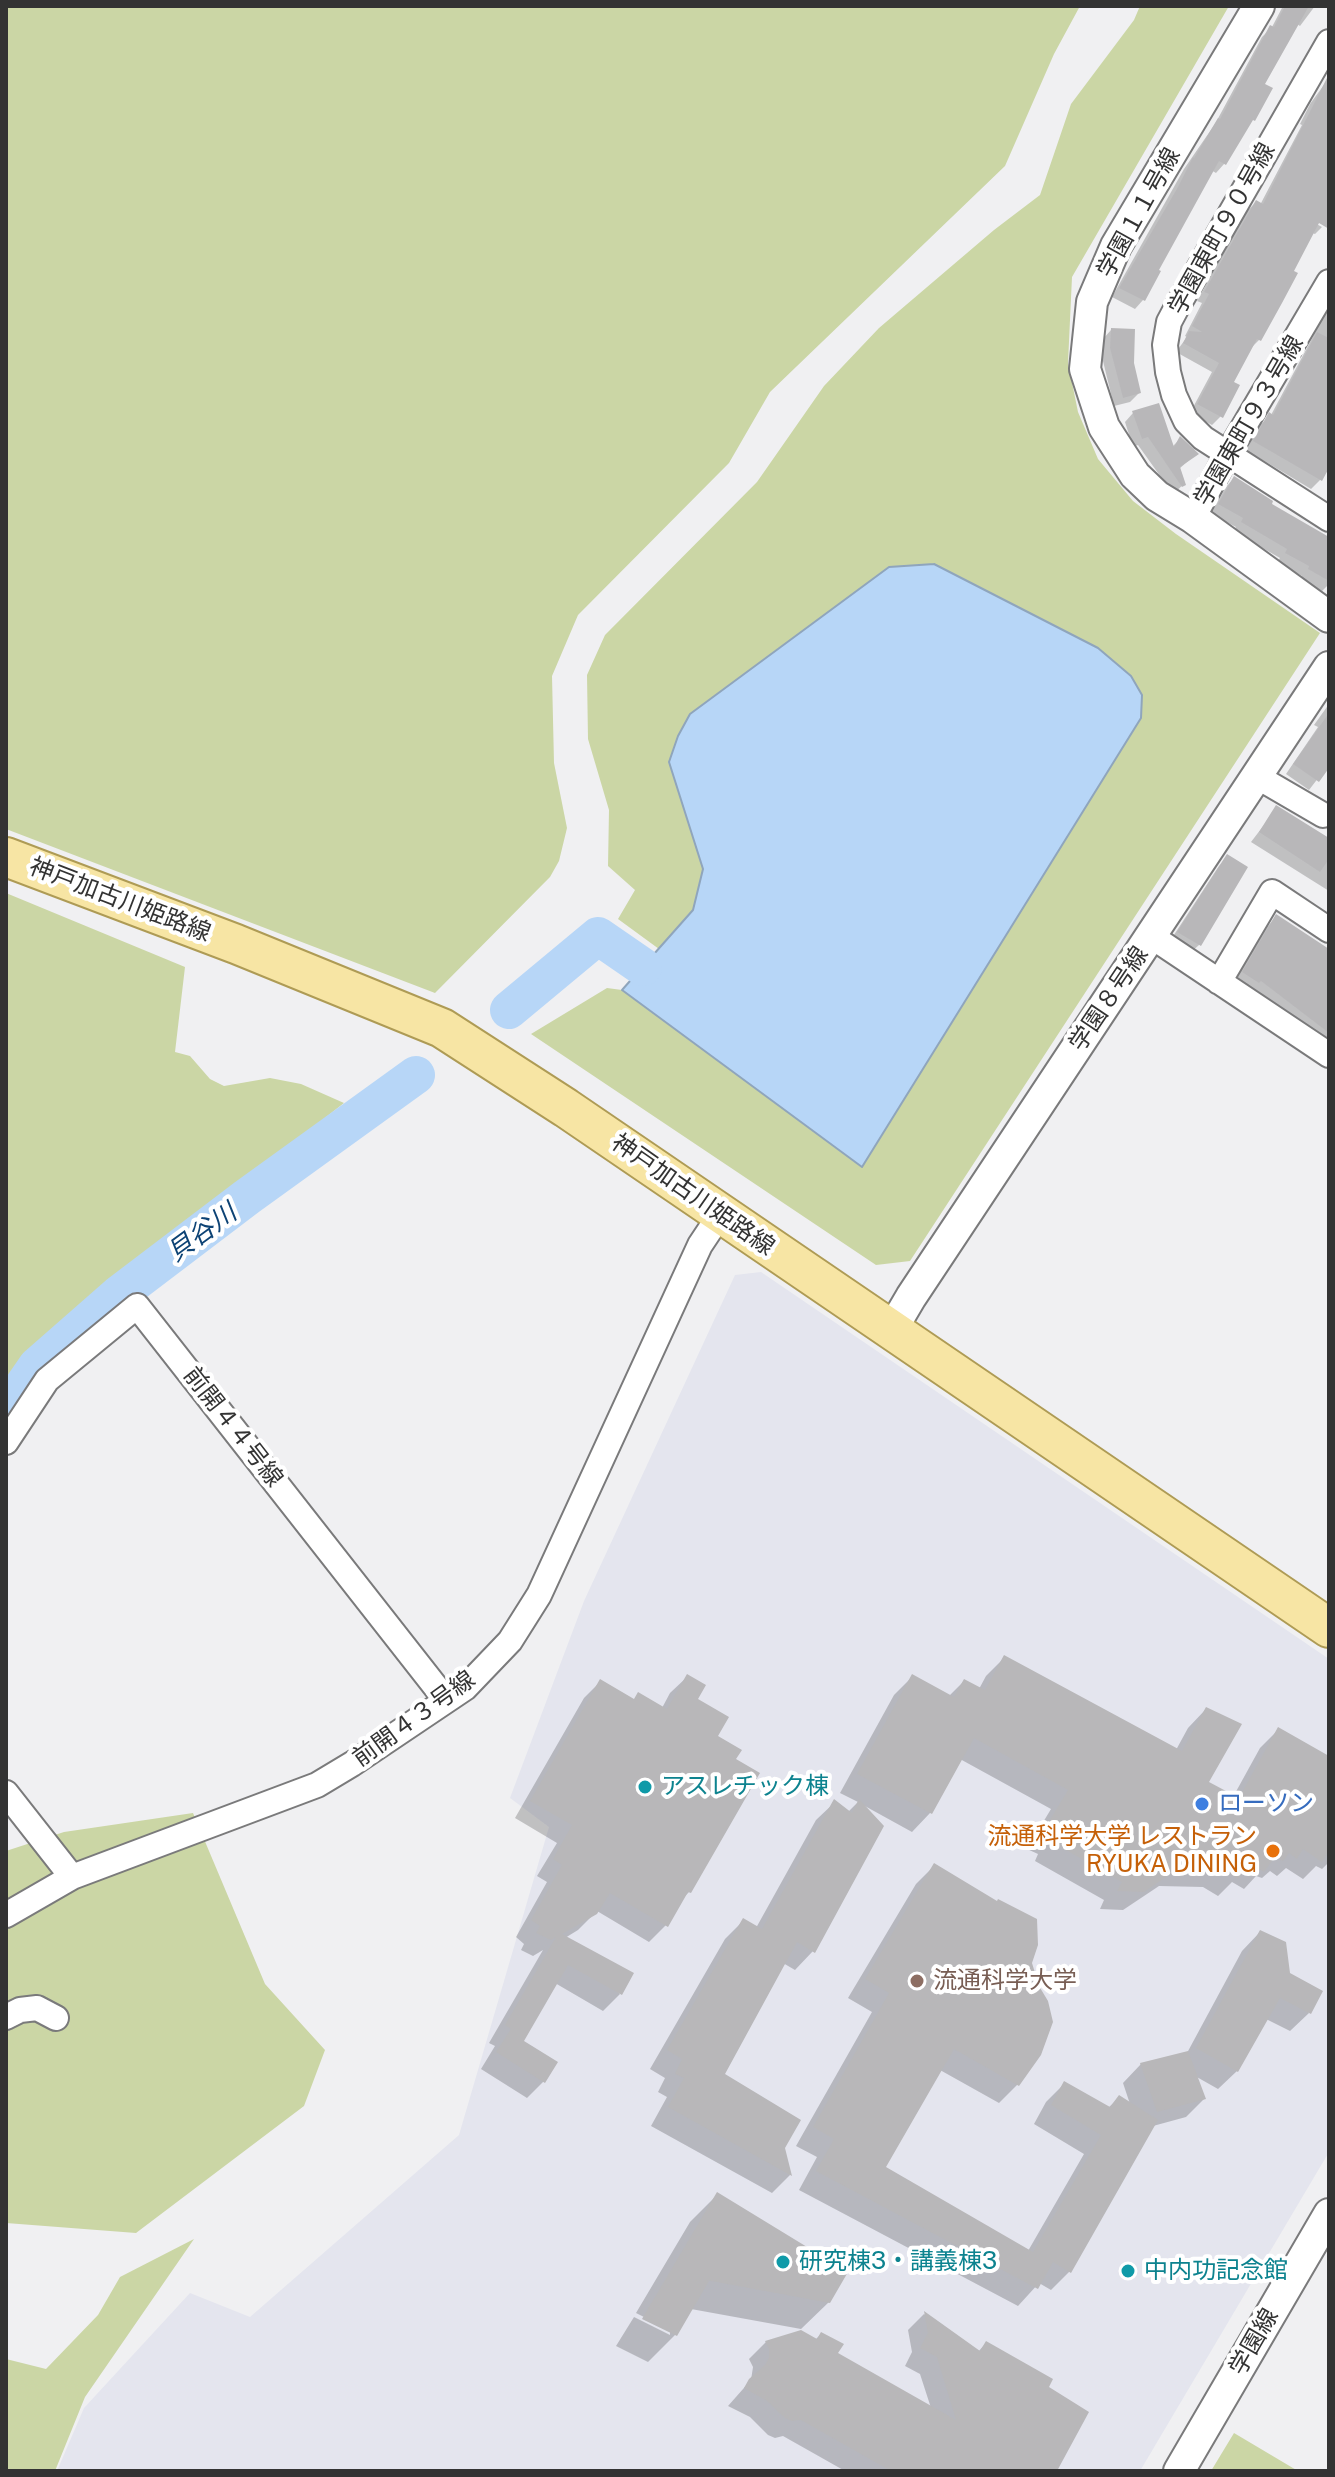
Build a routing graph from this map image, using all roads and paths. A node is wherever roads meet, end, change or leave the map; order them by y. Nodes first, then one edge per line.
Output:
1 (1259, 6) edge
2 (1329, 42) edge
3 (1329, 282) edge
4 (1227, 455) junction
5 (1193, 518) junction
6 (1329, 519) edge
7 (1329, 617) edge
8 (1329, 667) edge
9 (1256, 776) junction
10 (1327, 813) edge
11 (6, 857) edge
12 (1329, 930) edge
13 (1151, 936) junction
14 (1219, 982) junction
15 (1329, 1055) edge
16 (720, 1215) junction
17 (891, 1331) junction
18 (6, 1442) edge
19 (1329, 1628) edge
20 (446, 1700) junction
21 (6, 1793) edge
22 (72, 1877) junction
23 (6, 1915) edge
24 (6, 2017) edge
25 (56, 2018) dead end
26 (1329, 2214) edge
27 (1179, 2471) edge

1 - 5 street, 学園１１号線
2 - 4 street, 学園東町９０号線
3 - 4 street, 学園東町９３号線
4 - 5 street, 学園東町９３号線
4 - 6 street, 学園東町９０号線
5 - 7 street, 学園１１号線
8 - 9 street, 学園８号線
9 - 10 street
9 - 13 street, 学園８号線
11 - 16 main road, 神戸加古川姫路線
12 - 14 street
13 - 14 street
13 - 17 street, 学園８号線
14 - 15 street
16 - 17 main road, 神戸加古川姫路線
16 - 20 street, 前開４３号線
17 - 19 main road, 神戸加古川姫路線
18 - 20 street, 前開４４号線
20 - 22 street, 前開４３号線
21 - 22 street
22 - 23 street, 前開４３号線
24 - 25 street
26 - 27 street, 学園線

